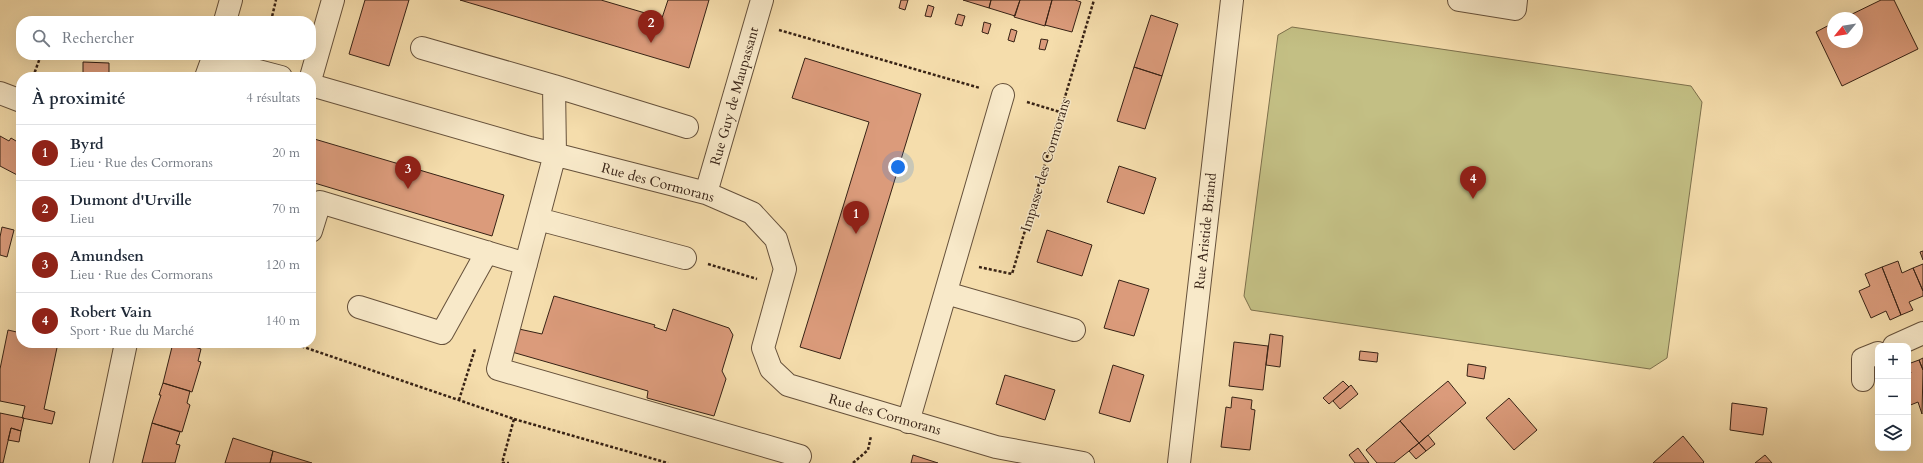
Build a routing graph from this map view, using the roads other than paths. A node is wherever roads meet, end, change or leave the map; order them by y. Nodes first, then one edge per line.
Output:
1 (231, 0) edge
2 (333, 0) edge
3 (762, 0) edge
4 (1232, 0) edge
5 (1459, 0) edge
6 (1516, 0) edge
7 (226, 16) edge
8 (422, 48) dead end
9 (316, 60) edge
10 (316, 60) edge
11 (211, 64) edge
12 (254, 72) edge
13 (312, 72) edge
14 (554, 86) junction
15 (316, 87) edge
16 (0, 93) edge
17 (1003, 95) road end
18 (16, 99) edge
19 (687, 127) dead end
20 (555, 154) junction
21 (706, 192) junction
22 (316, 215) edge
23 (538, 219) junction
24 (487, 252) junction
25 (685, 258) road end
26 (526, 264) junction
27 (946, 293) junction
28 (359, 307) dead end
29 (1074, 330) dead end
30 (1923, 334) edge
31 (1901, 343) edge
32 (125, 348) edge
33 (1875, 354) edge
34 (1863, 380) dead end
35 (908, 422) junction
36 (993, 455) edge
37 (800, 456) dead end
38 (101, 463) edge
39 (1083, 463) edge
40 (1179, 463) edge

1 - 7 street
2 - 10 street
3 - 21 street, Rue Guy de Maupassant
4 - 40 street, Rue Aristide Briand
5 - 6 street
8 - 14 street
9 - 13 street
11 - 12 street
14 - 19 street
14 - 20 street
15 - 20 street, Rue des Cormorans
16 - 18 street
17 - 27 street
20 - 21 street, Rue des Cormorans
20 - 23 street
21 - 35 street, Rue des Cormorans
22 - 24 street
23 - 25 street
23 - 26 street
24 - 26 street
24 - 28 street
26 - 37 street
27 - 29 street
27 - 35 street
30 - 31 street
32 - 38 street
33 - 34 street
35 - 36 street, Rue des Cormorans
36 - 39 street, Rue des Cormorans

